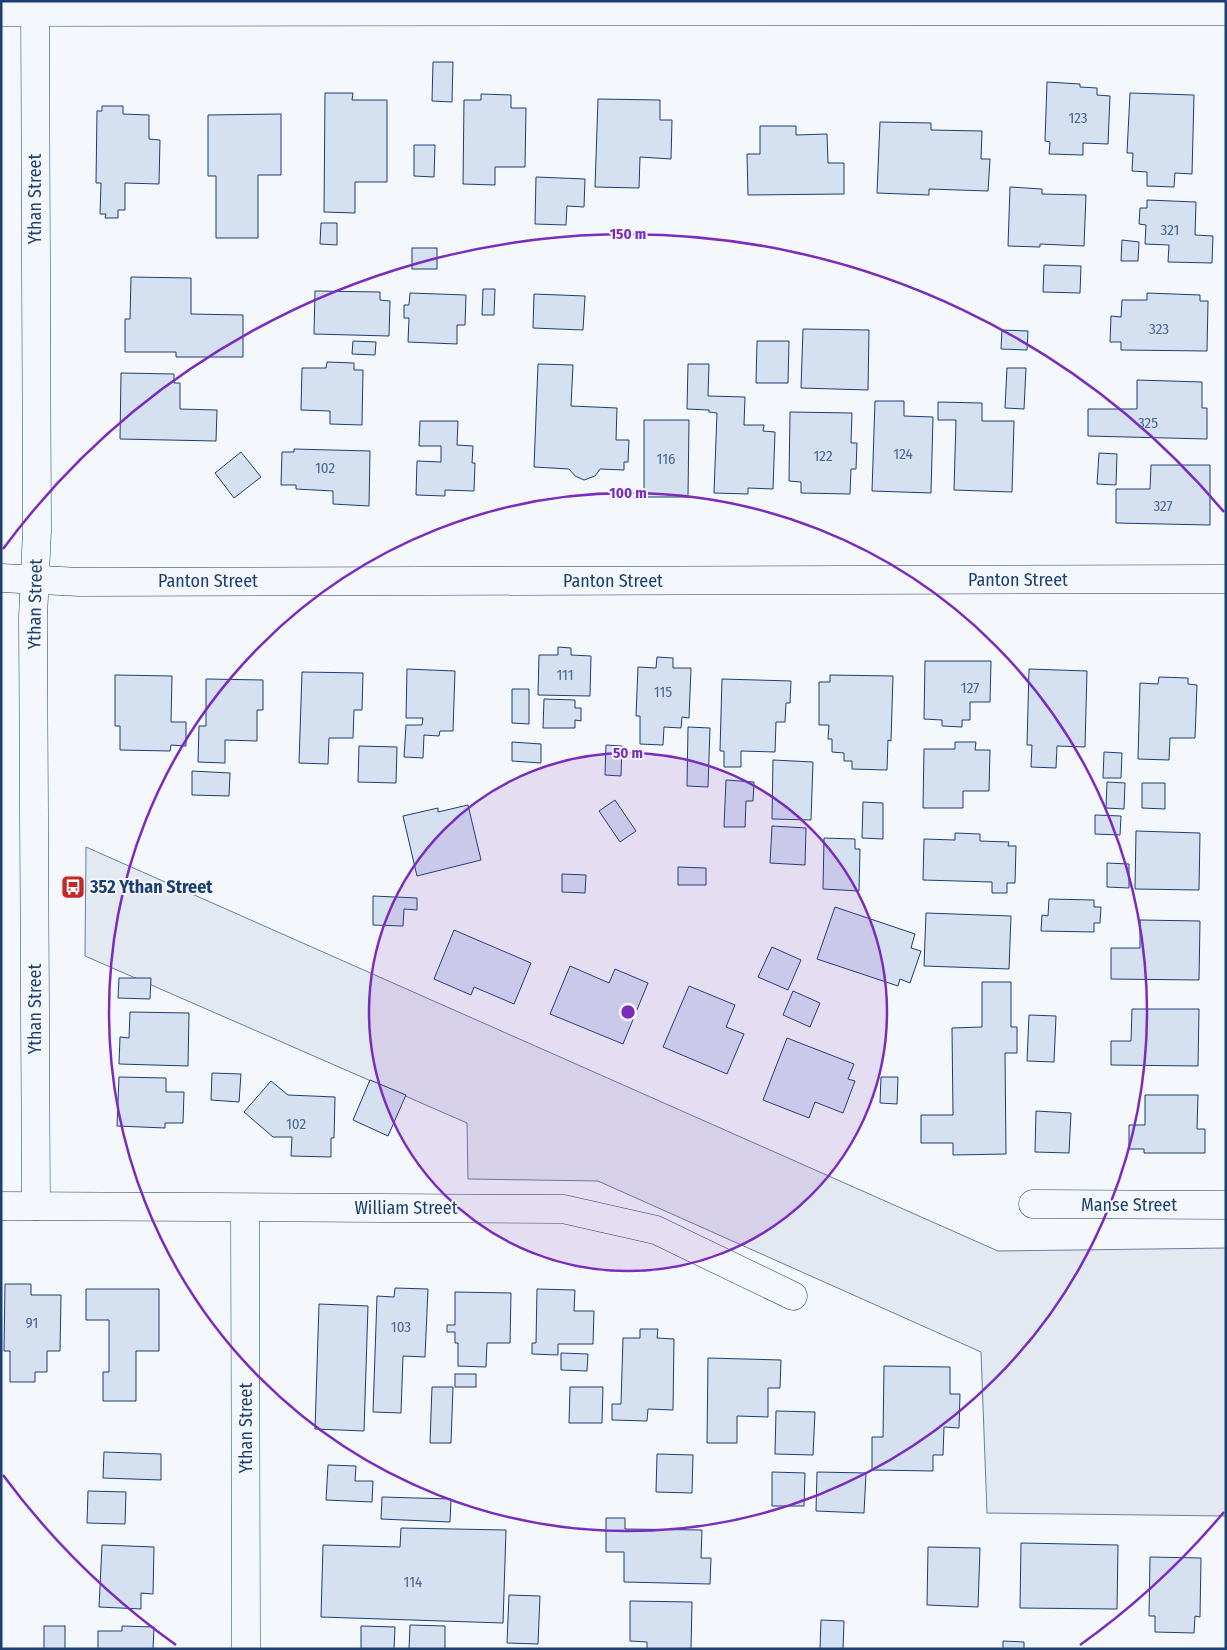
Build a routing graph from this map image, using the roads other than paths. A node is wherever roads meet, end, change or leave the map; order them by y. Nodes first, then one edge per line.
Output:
1 (35, 6) edge
2 (1226, 11) edge
3 (1, 12) edge
4 (1, 578) edge
5 (35, 579) junction
6 (1226, 579) edge
7 (1032, 1204) dead end
8 (1226, 1205) edge
9 (1, 1206) edge
10 (36, 1206) junction
11 (245, 1208) junction
12 (793, 1296) dead end
13 (246, 1649) edge

1 - 2 street
1 - 3 street
1 - 5 street, Ythan Street
4 - 5 street, Panton Street
5 - 6 street, Panton Street
5 - 10 street, Ythan Street
7 - 8 street, Manse Street
9 - 10 street, William Street
10 - 11 street, William Street
11 - 12 street, William Street
11 - 13 street, Ythan Street

